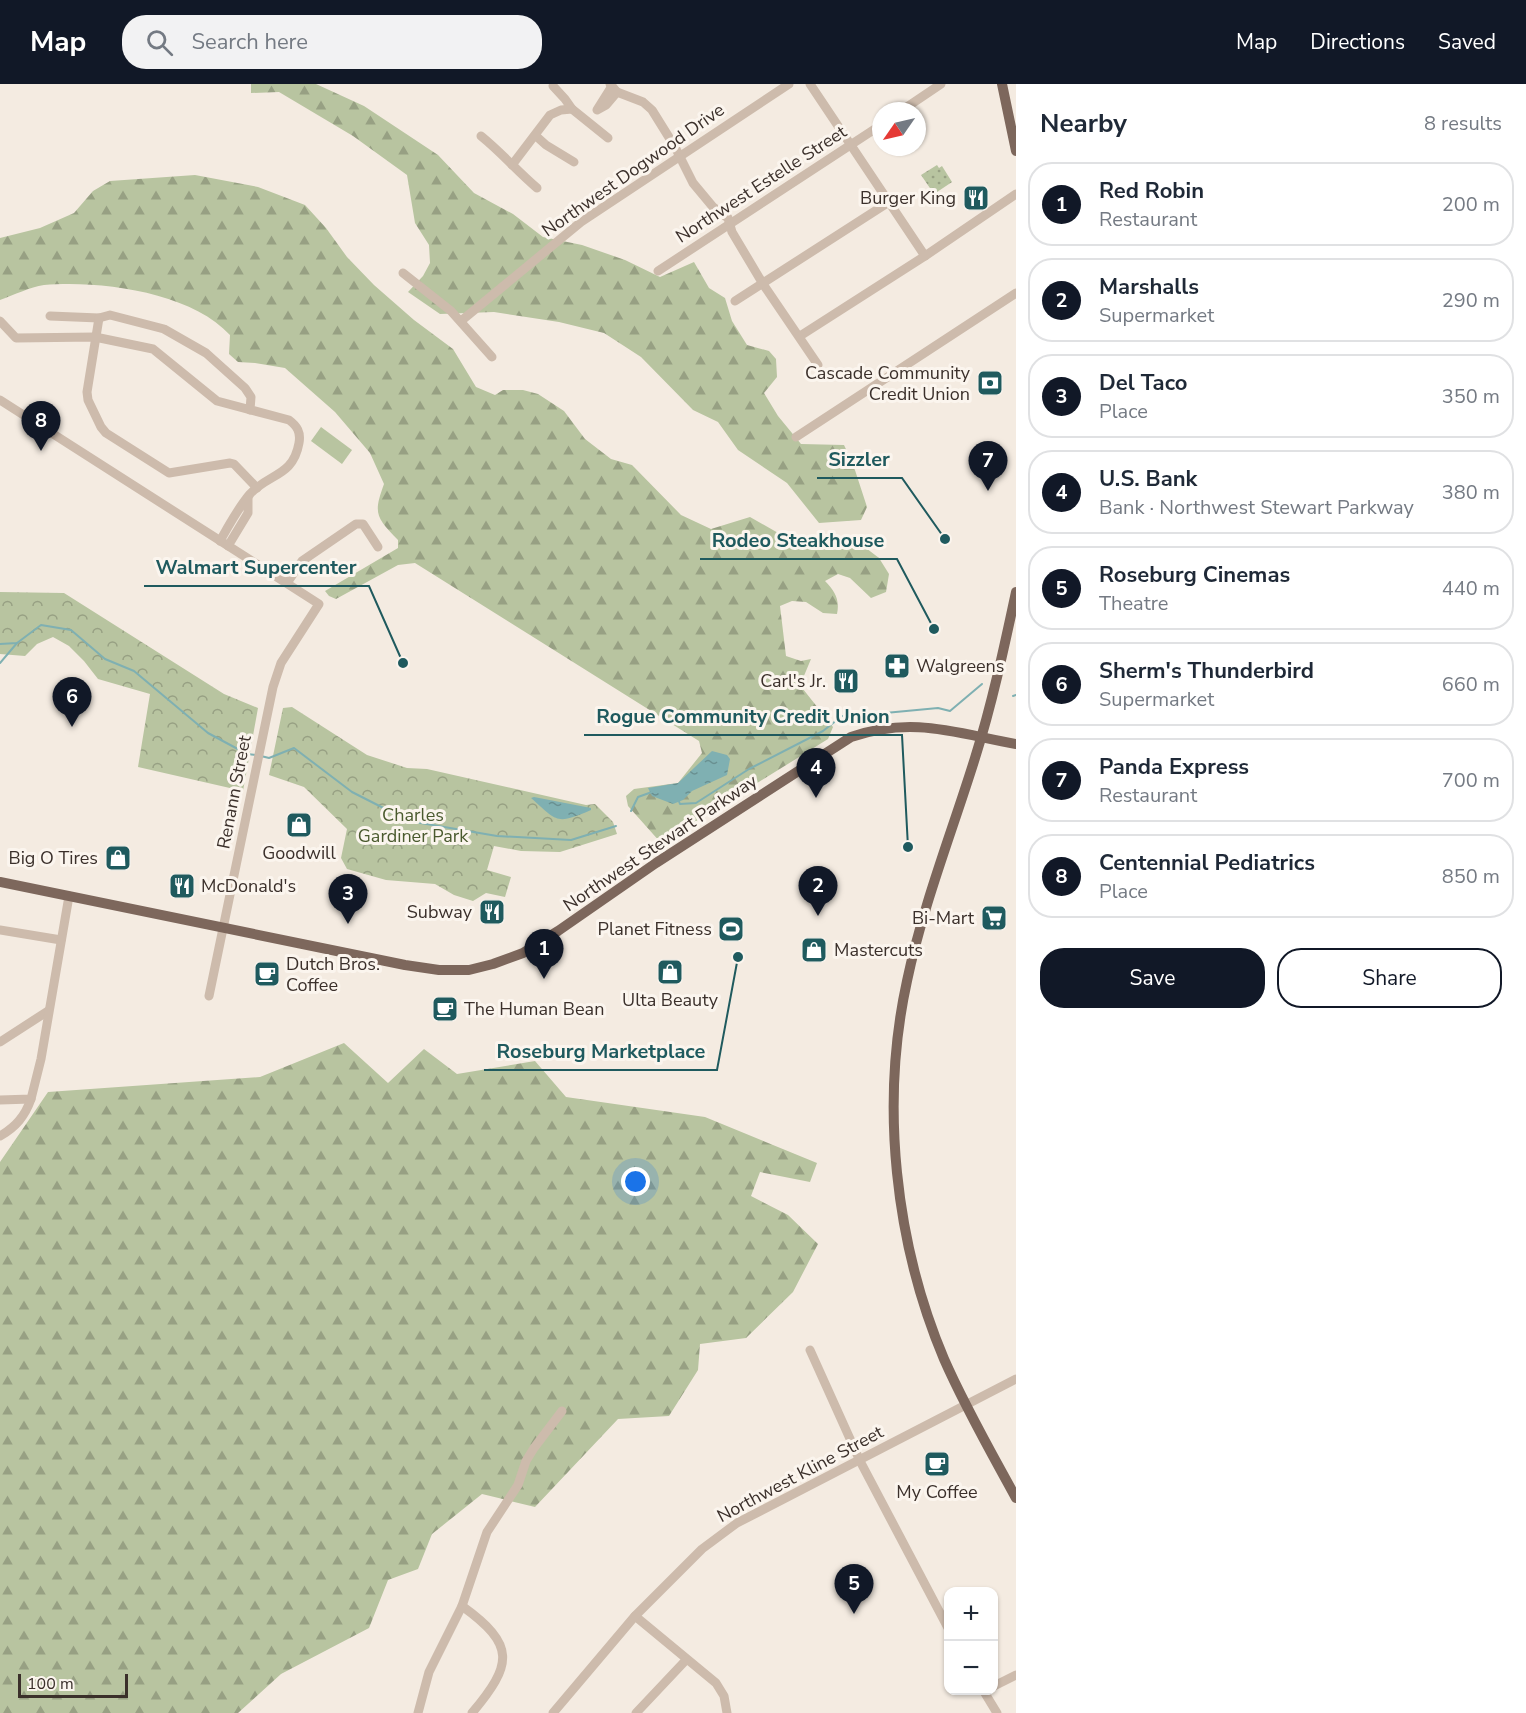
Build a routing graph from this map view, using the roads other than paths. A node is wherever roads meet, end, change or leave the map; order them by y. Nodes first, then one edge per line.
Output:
1 (789, 84) edge
2 (810, 84) edge
3 (941, 84) edge
4 (1002, 84) edge
5 (553, 86) dead end
6 (613, 87) edge
7 (914, 102) edge
8 (572, 109) junction
9 (584, 119) junction
10 (872, 131) edge
11 (481, 136) dead end
12 (536, 136) junction
13 (608, 138) dead end
14 (851, 145) junction
15 (1016, 150) edge
16 (680, 155) junction
17 (574, 162) dead end
18 (512, 165) junction
19 (537, 188) dead end
20 (1016, 194) edge
21 (889, 202) junction
22 (730, 225) junction
23 (924, 256) junction
24 (658, 271) dead end
25 (403, 273) dead end
26 (763, 284) junction
27 (1016, 293) edge
28 (735, 301) dead end
29 (50, 316) dead end
30 (2, 317) edge
31 (99, 318) junction
32 (460, 321) junction
33 (800, 336) junction
34 (95, 337) junction
35 (492, 357) dead end
36 (818, 365) dead end
37 (0, 400) edge
38 (250, 410) junction
39 (796, 437) dead end
40 (257, 488) junction
41 (224, 543) junction
42 (378, 547) dead end
43 (286, 584) junction
44 (1016, 592) edge
45 (981, 736) junction
46 (1016, 744) edge
47 (0, 882) edge
48 (69, 896) junction
49 (224, 928) junction
50 (0, 930) edge
51 (61, 940) junction
52 (209, 996) dead end
53 (48, 1011) junction
54 (0, 1042) edge
55 (31, 1099) junction
56 (0, 1100) edge
57 (0, 1136) edge
58 (810, 1350) dead end
59 (1016, 1379) edge
60 (965, 1405) junction
61 (562, 1411) dead end
62 (860, 1461) junction
63 (1016, 1498) edge
64 (462, 1606) junction
65 (635, 1616) junction
66 (944, 1620) edge
67 (686, 1660) junction
68 (1016, 1675) edge
69 (998, 1684) edge
70 (986, 1695) edge
71 (418, 1713) edge
72 (472, 1713) edge
73 (553, 1713) edge
74 (636, 1713) edge
75 (727, 1713) edge
76 (997, 1713) edge

1 - 16 street, Northwest Dogwood Drive
2 - 14 street
3 - 7 street
4 - 15 main road
5 - 8 street
6 - 9 street
6 - 16 street
8 - 9 street
8 - 12 street
9 - 13 street
10 - 14 street, Northwest Estelle Street
11 - 18 street
12 - 17 street
12 - 18 street
14 - 21 street
14 - 22 street, Northwest Estelle Street
16 - 22 street
16 - 32 street, Northwest Dogwood Drive
18 - 19 street
20 - 23 street
21 - 23 street
21 - 26 street
22 - 24 street, Northwest Estelle Street
22 - 26 street
23 - 33 street
25 - 32 street
26 - 28 street
26 - 33 street
27 - 39 street
29 - 31 street
30 - 34 street
31 - 34 street
31 - 38 street
32 - 35 street
33 - 36 street
34 - 38 street
34 - 40 street
37 - 41 street
38 - 40 street
40 - 41 street
41 - 43 street
42 - 43 street
43 - 49 street, Renann Street
44 - 45 main road
45 - 46 main road, Northwest Stewart Parkway
45 - 49 main road, Northwest Stewart Parkway
45 - 60 main road
47 - 48 main road, Northwest Stewart Parkway
48 - 49 main road, Northwest Stewart Parkway
48 - 51 street
49 - 52 street, Renann Street
50 - 51 street
51 - 53 street
53 - 54 street
53 - 55 street
55 - 56 street
55 - 57 street
58 - 62 street
59 - 60 street, Northwest Kline Street
60 - 62 street, Northwest Kline Street
60 - 63 main road
61 - 64 street
62 - 65 street, Northwest Kline Street
62 - 66 street
64 - 71 street
64 - 72 street
65 - 67 street
65 - 73 street, Northwest Kline Street
67 - 74 street
67 - 75 street
68 - 69 street
70 - 76 street

